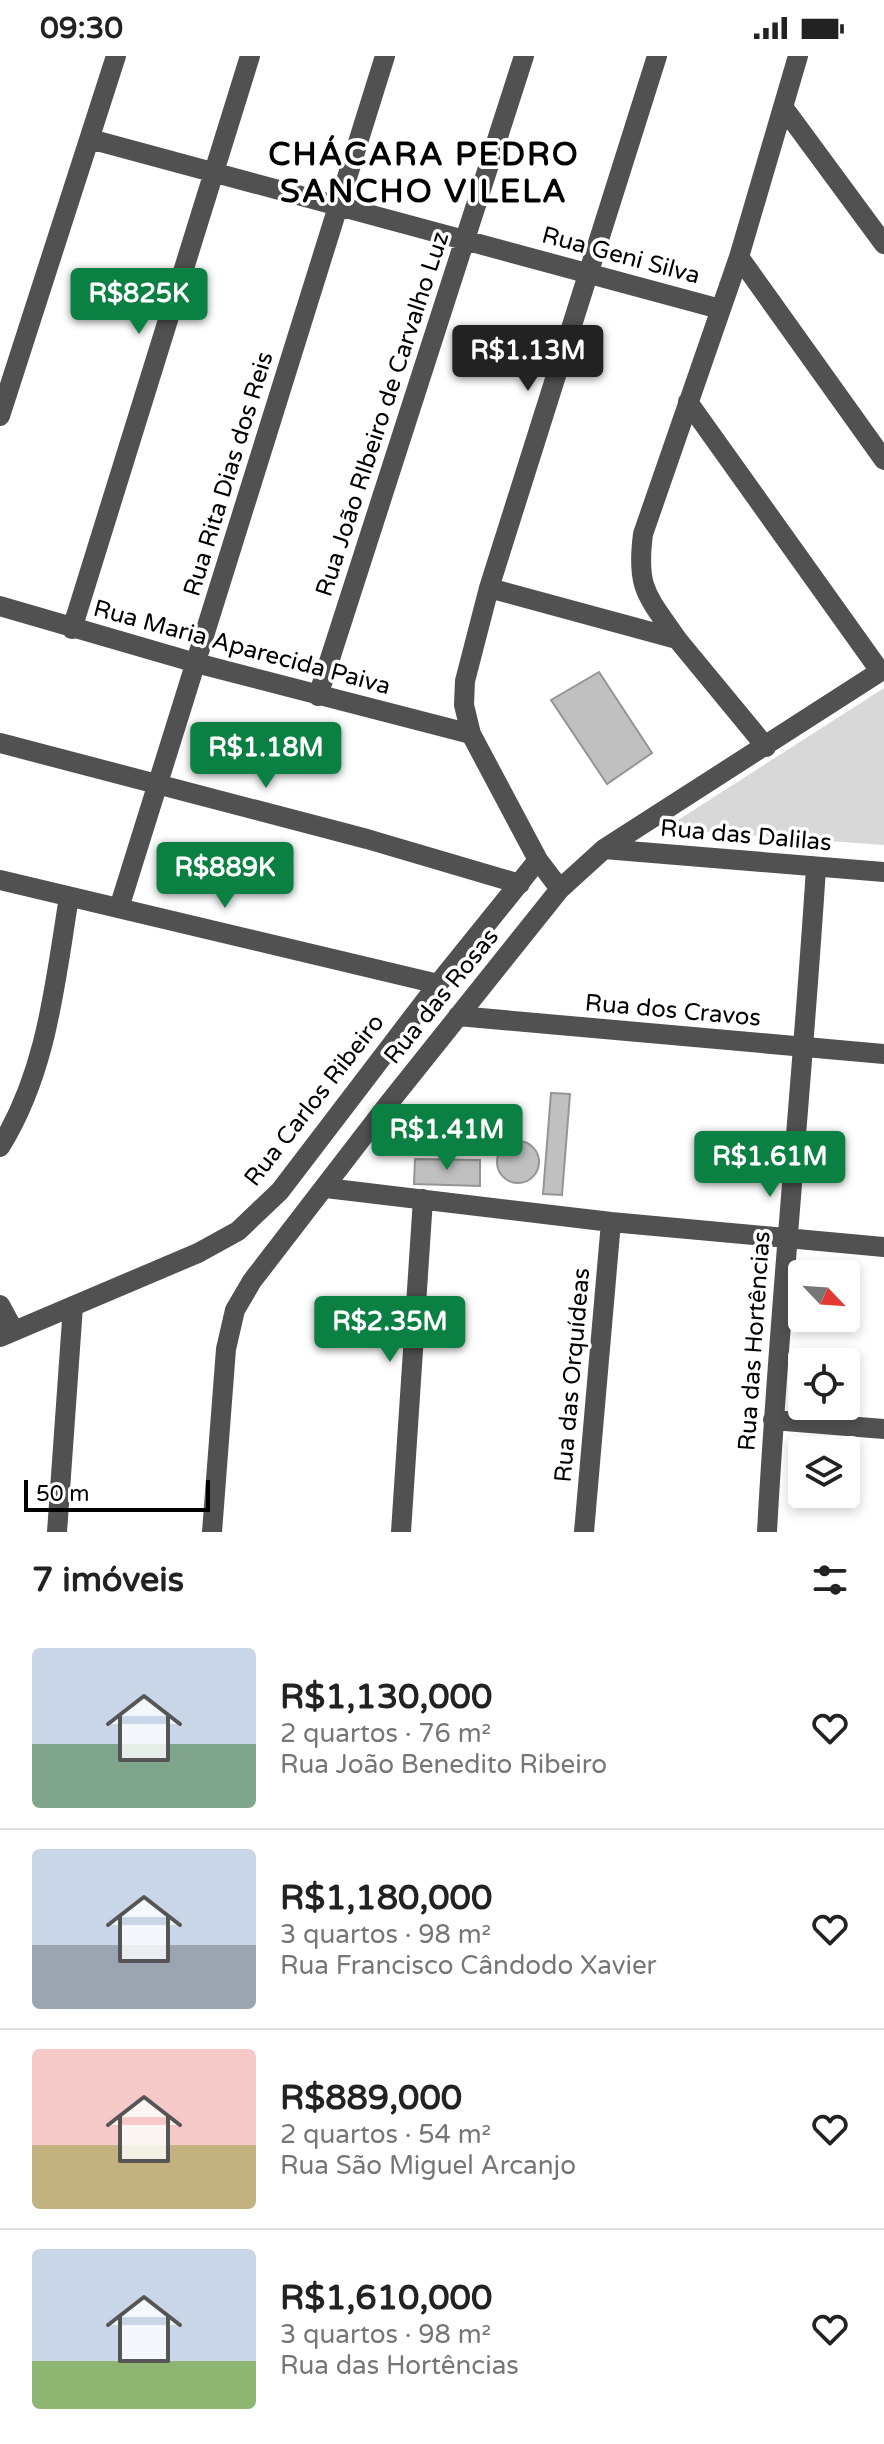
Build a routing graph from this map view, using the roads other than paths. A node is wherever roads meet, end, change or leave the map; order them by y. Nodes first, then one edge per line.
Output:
1 (116, 56) edge
2 (250, 56) edge
3 (385, 56) edge
4 (524, 56) edge
5 (657, 56) edge
6 (798, 56) edge
7 (783, 107) junction
8 (90, 139) junction
9 (213, 171) junction
10 (339, 206) junction
11 (466, 239) junction
12 (884, 244) edge
13 (739, 257) junction
14 (589, 274) junction
15 (720, 309) junction
16 (688, 402) junction
17 (0, 416) edge
18 (884, 460) edge
19 (489, 588) junction
20 (0, 606) edge
21 (72, 629) junction
22 (677, 639) junction
23 (196, 663) junction
24 (882, 670) edge
25 (318, 696) junction
26 (471, 734) junction
27 (0, 743) edge
28 (766, 747) junction
29 (159, 785) junction
30 (604, 849) junction
31 (538, 860) junction
32 (816, 868) junction
33 (884, 872) edge
34 (0, 880) edge
35 (520, 884) junction
36 (560, 889) junction
37 (69, 897) junction
38 (119, 908) junction
39 (438, 984) junction
40 (458, 1016) junction
41 (804, 1048) junction
42 (884, 1054) edge
43 (0, 1147) edge
44 (326, 1188) junction
45 (423, 1199) junction
46 (611, 1222) junction
47 (788, 1237) junction
48 (884, 1247) edge
49 (0, 1305) edge
50 (73, 1306) junction
51 (7, 1334) edge
52 (773, 1420) junction
53 (884, 1429) edge
54 (57, 1532) edge
55 (212, 1532) edge
56 (401, 1532) edge
57 (584, 1532) edge
58 (767, 1532) edge

1 - 8 street
2 - 9 street
3 - 10 street, Rua Rita Dias dos Reis
4 - 11 street, Rua João RIbeiro de Carvalho Luz
5 - 14 street
6 - 7 street
7 - 12 street
7 - 13 street
8 - 9 street, Rua Geni Silva
8 - 17 street
9 - 10 street, Rua Geni Silva
9 - 21 street
10 - 11 street, Rua Geni Silva
10 - 23 street, Rua Rita Dias dos Reis
11 - 14 street, Rua Geni Silva
11 - 25 street, Rua João RIbeiro de Carvalho Luz
13 - 15 street
13 - 18 street
14 - 15 street, Rua Geni Silva
14 - 19 street
15 - 16 street
16 - 22 street
16 - 24 street
19 - 22 street
19 - 26 street
20 - 21 street, Rua Maria Aparecida Paiva
21 - 23 street, Rua Maria Aparecida Paiva
22 - 28 street
23 - 25 street, Rua Maria Aparecida Paiva
23 - 29 street, Rua Rita Dias dos Reis
24 - 28 street, Rua das Rosas
25 - 26 street, Rua Maria Aparecida Paiva
26 - 31 street
27 - 29 street
28 - 30 street, Rua das Rosas
29 - 35 street
29 - 38 street, Rua Rita Dias dos Reis
30 - 32 street, Rua das Dalilas
30 - 36 street, Rua das Rosas
31 - 35 street, Rua Carlos Ribeiro
31 - 36 street
32 - 33 street, Rua das Dalilas
32 - 41 street, Rua das Hortências
34 - 37 street
35 - 39 street, Rua Carlos Ribeiro
36 - 40 street, Rua das Rosas
37 - 38 street
37 - 43 street
38 - 39 street
39 - 50 street, Rua Carlos Ribeiro
40 - 41 street, Rua dos Cravos
40 - 44 street, Rua das Rosas
41 - 42 street, Rua dos Cravos
41 - 47 street, Rua das Hortências
44 - 45 street
44 - 55 street, Rua das Rosas
45 - 46 street
45 - 56 street
46 - 47 street
46 - 57 street, Rua das Orquídeas
47 - 48 street
47 - 52 street, Rua das Hortências
49 - 51 street
50 - 51 street, Rua Carlos Ribeiro
50 - 54 street
52 - 53 street
52 - 58 street, Rua das Hortências

